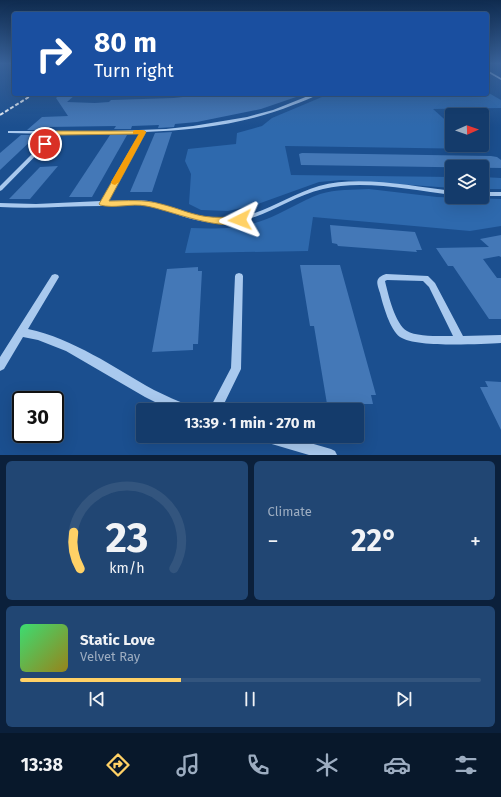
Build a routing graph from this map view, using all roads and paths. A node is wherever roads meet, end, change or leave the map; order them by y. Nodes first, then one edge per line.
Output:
1 (311, 96) edge
2 (10, 132) dead end
3 (143, 132) junction
4 (56, 133) junction
5 (0, 189) edge
6 (445, 192) edge
7 (489, 194) edge
8 (501, 194) edge
9 (103, 204) junction
10 (0, 205) edge
11 (239, 276) dead end
12 (55, 277) dead end
13 (21, 332) junction
14 (460, 339) junction
15 (501, 339) edge
16 (0, 366) edge
17 (171, 403) edge
18 (219, 403) edge
19 (289, 443) edge
20 (330, 455) edge

1 - 3 street
2 - 4 street
3 - 4 street
3 - 9 street
4 - 5 street
6 - 9 street
7 - 8 street
9 - 10 street
11 - 18 street
12 - 13 street
13 - 16 street
13 - 17 street
14 - 14 street
14 - 15 street
19 - 20 street

